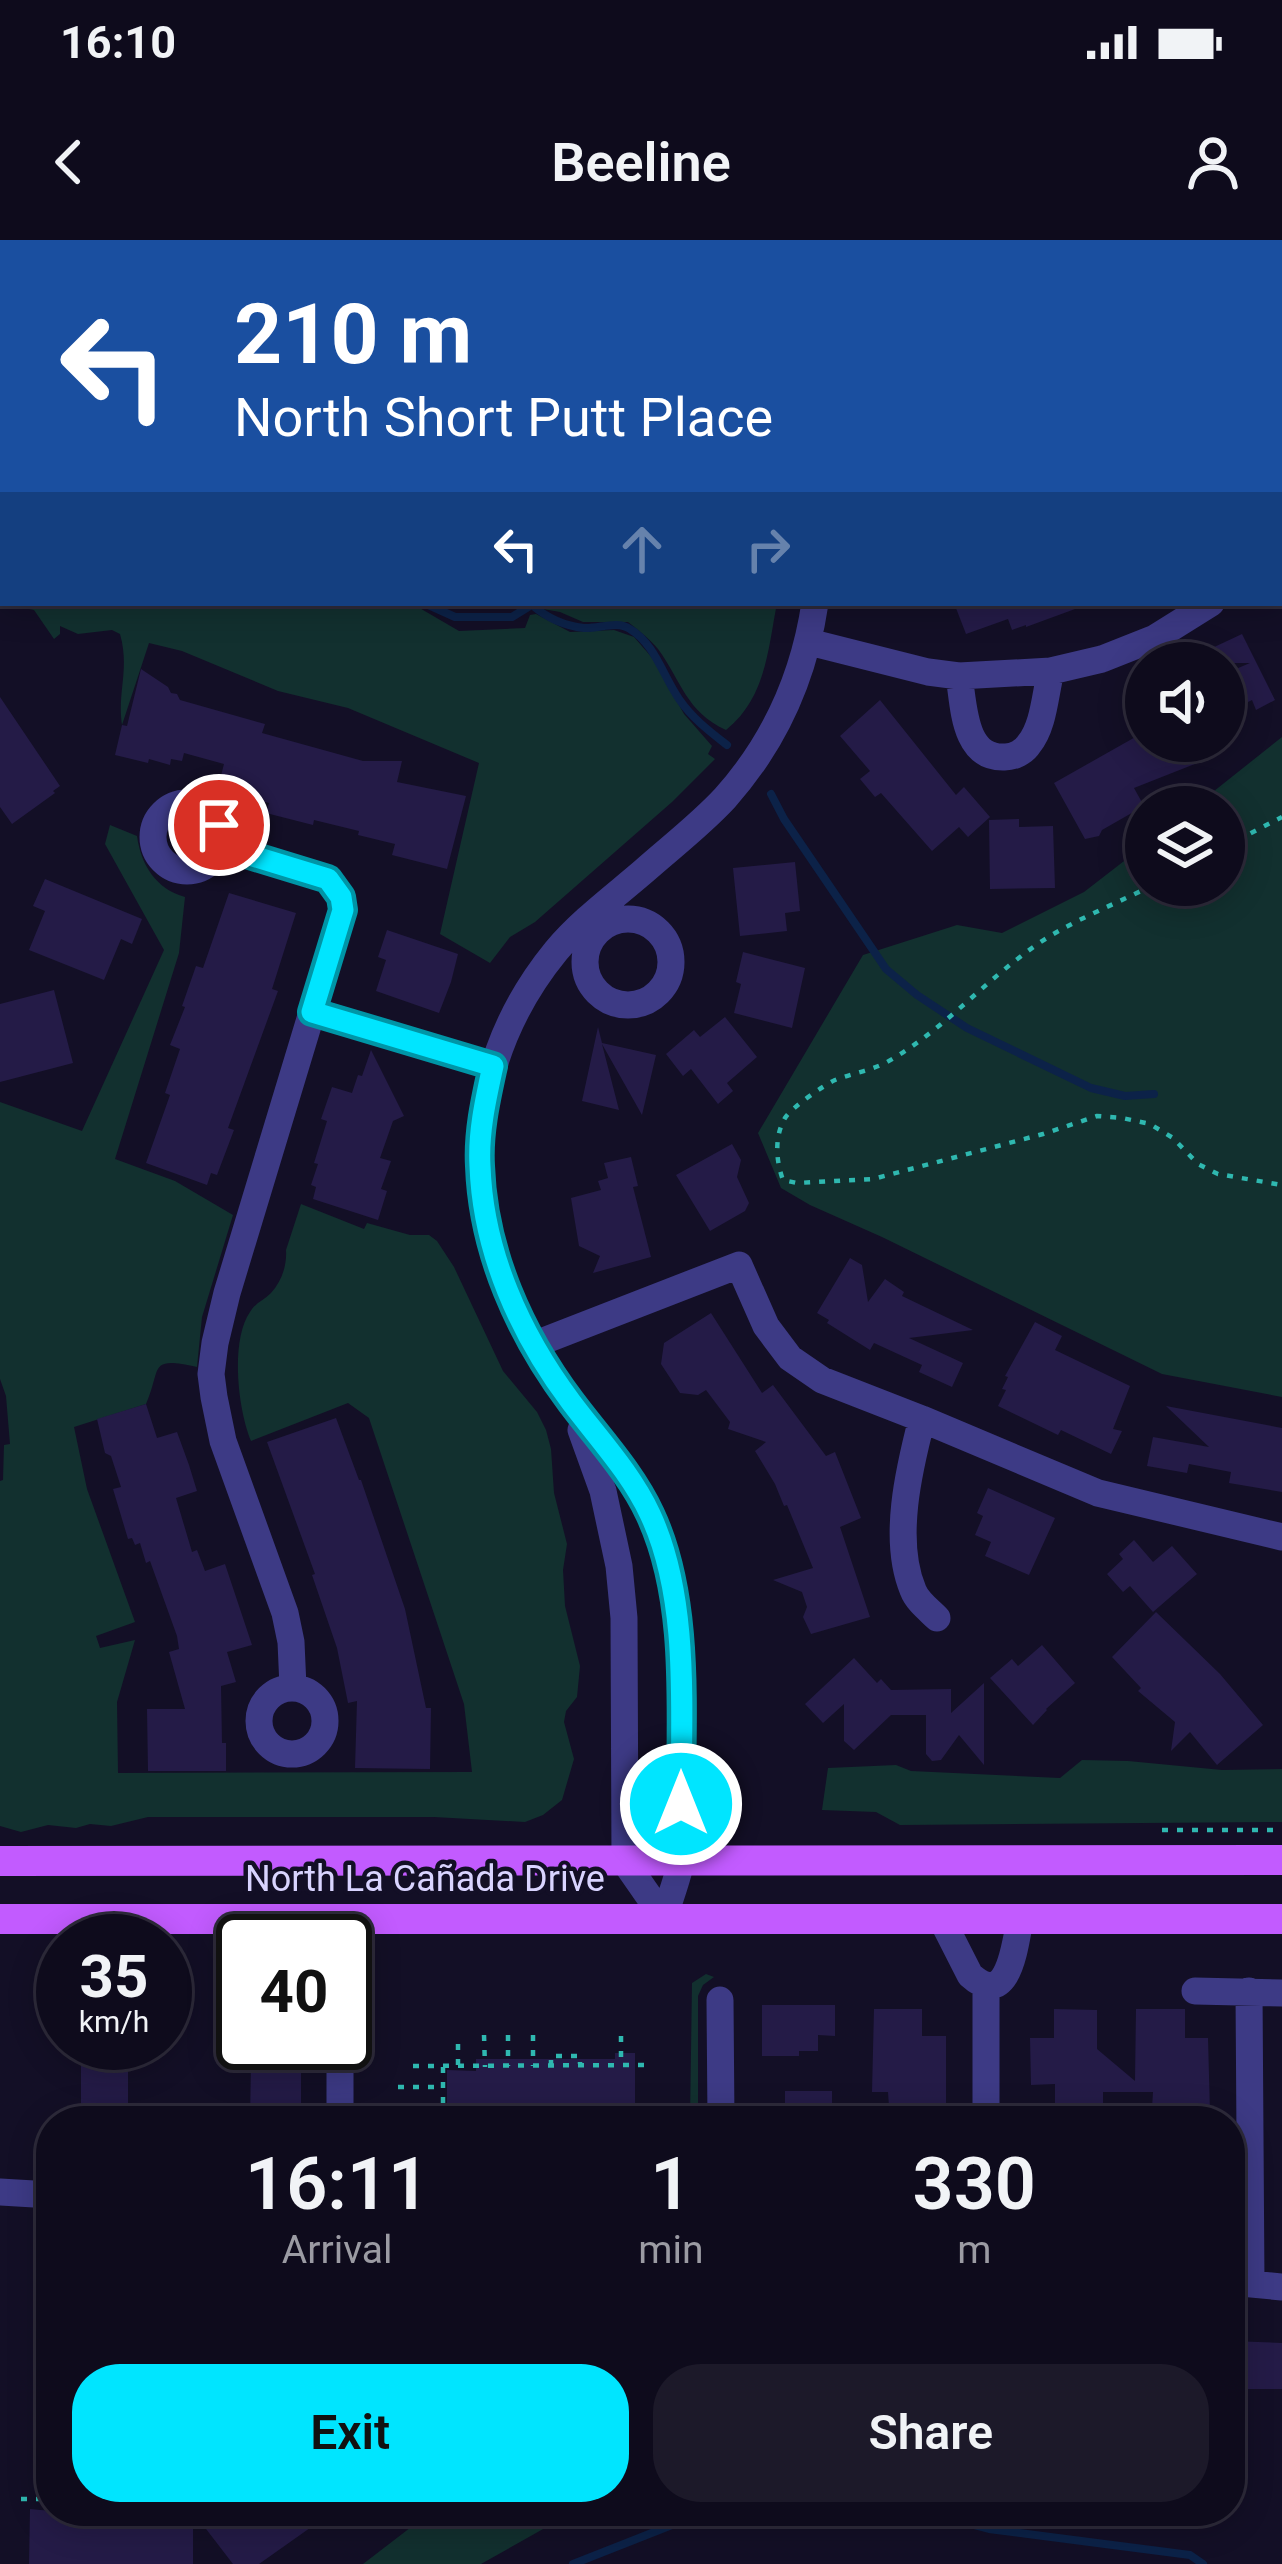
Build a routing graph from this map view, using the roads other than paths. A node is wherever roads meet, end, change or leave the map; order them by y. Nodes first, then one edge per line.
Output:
1 (814, 606) edge
2 (1207, 606) edge
3 (809, 642) junction
4 (1051, 671) junction
5 (958, 676) junction
6 (220, 846) dead end
7 (312, 1012) junction
8 (493, 1066) junction
9 (533, 1345) junction
10 (568, 1398) junction
11 (922, 1419) junction
12 (1282, 1537) edge
13 (938, 1618) dead end
14 (293, 1687) dead end
15 (1282, 1860) edge
16 (0, 1861) edge
17 (625, 1862) junction
18 (681, 1862) junction
19 (664, 1918) junction
20 (1282, 1918) edge
21 (0, 1919) edge
22 (941, 1920) junction
23 (1020, 1920) junction
24 (216, 1926) edge
25 (372, 1929) edge
26 (986, 1984) junction
27 (1196, 1991) dead end
28 (1249, 1991) junction
29 (1282, 1993) edge
30 (720, 2000) dead end
31 (340, 2070) edge
32 (340, 2106) edge
33 (721, 2106) edge
34 (986, 2106) edge
35 (1245, 2121) edge
36 (0, 2192) edge
37 (36, 2193) edge
38 (1245, 2283) edge
39 (1282, 2287) edge

1 - 3 street
2 - 4 street
3 - 5 street
3 - 8 street
4 - 5 street
4 - 5 street
6 - 7 street
7 - 8 street
7 - 14 street
8 - 9 street
9 - 10 street
9 - 11 street
10 - 17 street
10 - 18 street
11 - 12 street
11 - 13 street
15 - 18 main road, North La Cañada Drive
16 - 17 main road, North La Cañada Drive
17 - 18 main road, North La Cañada Drive
17 - 19 street
18 - 19 street
19 - 22 main road, North La Cañada Drive
19 - 25 main road, North La Cañada Drive
20 - 23 main road, North La Cañada Drive
21 - 24 main road, North La Cañada Drive
22 - 23 main road, North La Cañada Drive
22 - 26 street
23 - 26 street
26 - 34 street
27 - 28 street
28 - 29 street
28 - 35 street
30 - 33 street
31 - 32 street
36 - 37 street
38 - 39 street

